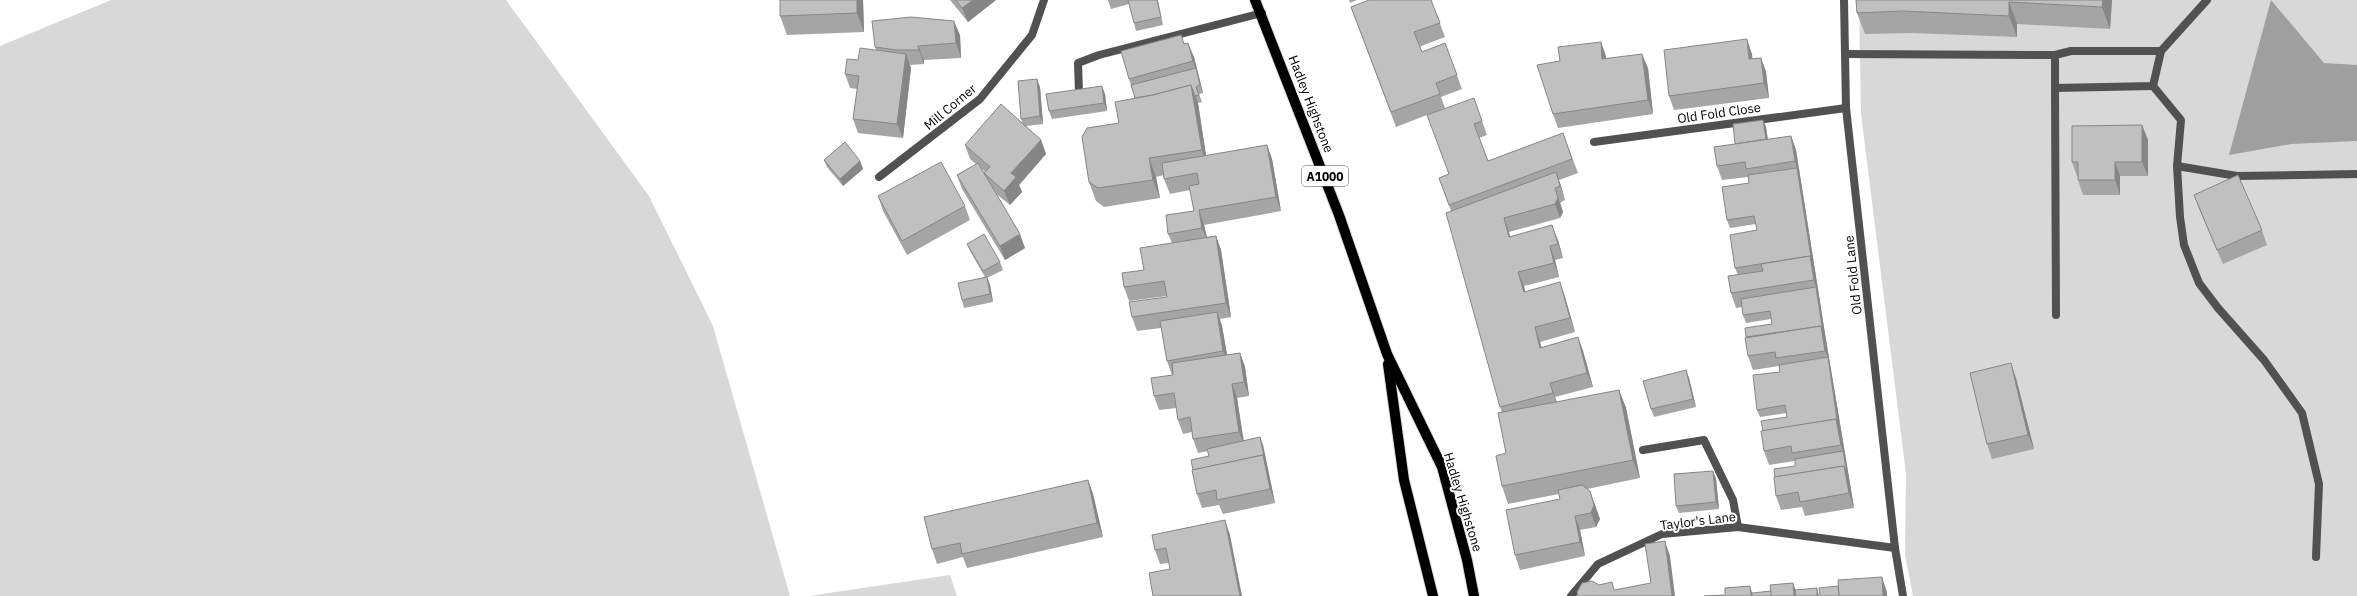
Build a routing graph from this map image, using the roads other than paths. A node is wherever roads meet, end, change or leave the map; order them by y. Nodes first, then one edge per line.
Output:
1 (1044, 0) edge
2 (1255, 0) edge
3 (1844, 0) edge
4 (2207, 0) edge
5 (1262, 13) junction
6 (2161, 51) junction
7 (1845, 54) junction
8 (2054, 55) junction
9 (2154, 86) junction
10 (2055, 88) junction
11 (1079, 92) edge
12 (1846, 108) junction
13 (1594, 142) dead end
14 (2177, 166) junction
15 (2357, 174) edge
16 (879, 177) dead end
17 (2056, 315) dead end
18 (1387, 354) junction
19 (1643, 450) dead end
20 (1738, 527) junction
21 (1895, 548) junction
22 (2316, 557) dead end
23 (1433, 596) edge
24 (1474, 596) edge
25 (1571, 596) edge
26 (1903, 596) edge

1 - 16 street, Mill Corner
2 - 5 main road, Hadley Highstone / A1000
3 - 7 street, Old Fold Lane
4 - 6 street
5 - 11 street
5 - 18 main road, Hadley Highstone / A1000
6 - 8 street
6 - 9 street
7 - 8 street
7 - 12 street, Old Fold Lane
8 - 10 street
9 - 10 street
9 - 14 street
10 - 17 street
12 - 13 street, Old Fold Close
12 - 21 street, Old Fold Lane
14 - 15 street
14 - 22 street
18 - 23 main road, Hadley Highstone / A1000
18 - 24 main road, Hadley Highstone / A1000
19 - 20 street
20 - 21 street, Taylor's Lane
20 - 25 street, Taylor's Lane
21 - 26 street, Old Fold Lane

